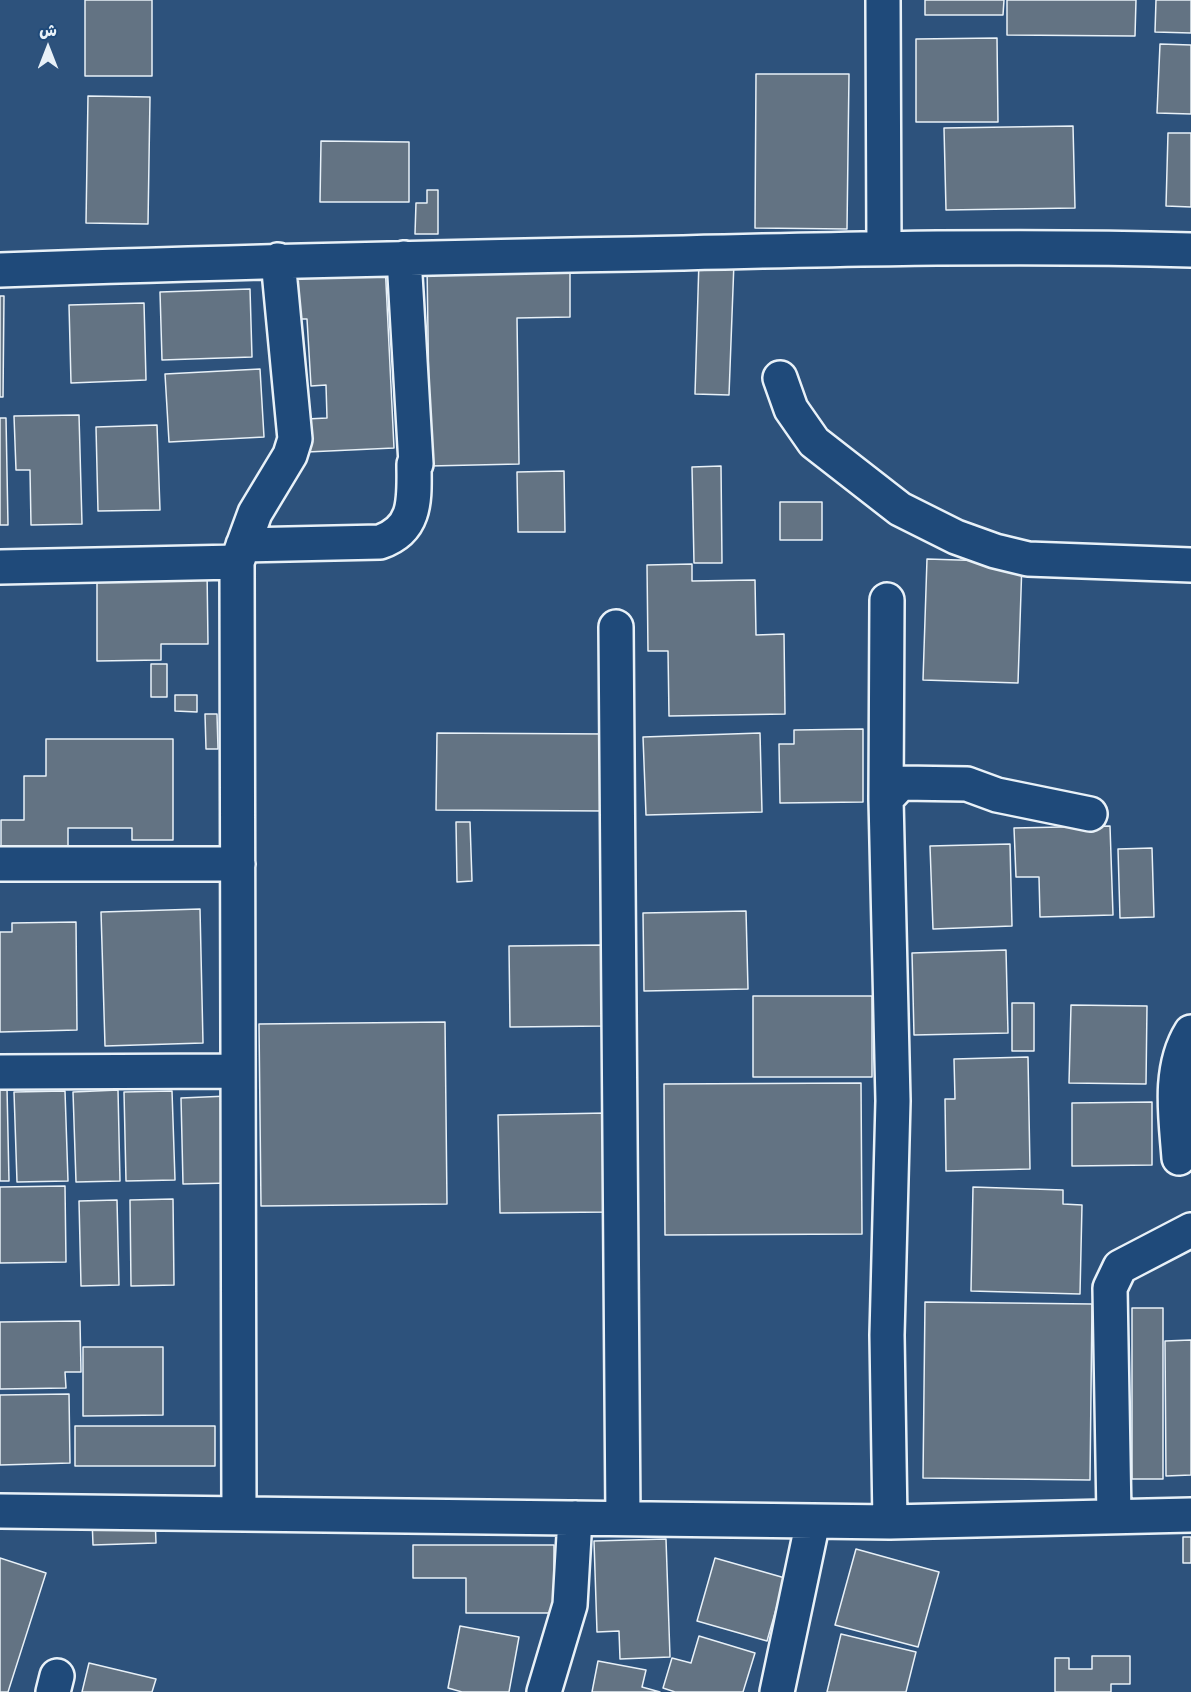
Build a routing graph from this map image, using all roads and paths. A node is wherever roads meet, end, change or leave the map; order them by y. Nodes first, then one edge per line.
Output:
1 (883, 0) edge
2 (884, 249) junction
3 (1191, 250) edge
4 (404, 258) junction
5 (278, 260) junction
6 (0, 270) edge
7 (780, 378) dead end
8 (240, 553) junction
9 (1191, 565) edge
10 (0, 567) edge
11 (887, 600) dead end
12 (616, 627) dead end
13 (886, 800) junction
14 (1090, 814) dead end
15 (0, 864) edge
16 (238, 864) junction
17 (1191, 1032) edge
18 (238, 1071) junction
19 (0, 1072) edge
20 (1179, 1158) dead end
21 (1191, 1230) edge
22 (0, 1511) edge
23 (239, 1514) junction
24 (1191, 1515) edge
25 (1114, 1516) junction
26 (575, 1518) junction
27 (623, 1518) junction
28 (813, 1521) junction
29 (890, 1522) junction
30 (544, 1692) edge
31 (777, 1692) edge

1 - 2 street
2 - 3 street
2 - 4 street
4 - 5 street
4 - 8 street
5 - 6 street
5 - 8 street
7 - 9 street
8 - 10 street
8 - 16 street
11 - 13 street
12 - 27 street
13 - 14 street
13 - 29 street
15 - 16 street
16 - 18 street
17 - 20 street
18 - 19 street
18 - 23 street
21 - 25 street
22 - 23 street
23 - 26 street
24 - 25 street
25 - 29 street
26 - 27 street
26 - 30 street
27 - 28 street
28 - 29 street
28 - 31 street

